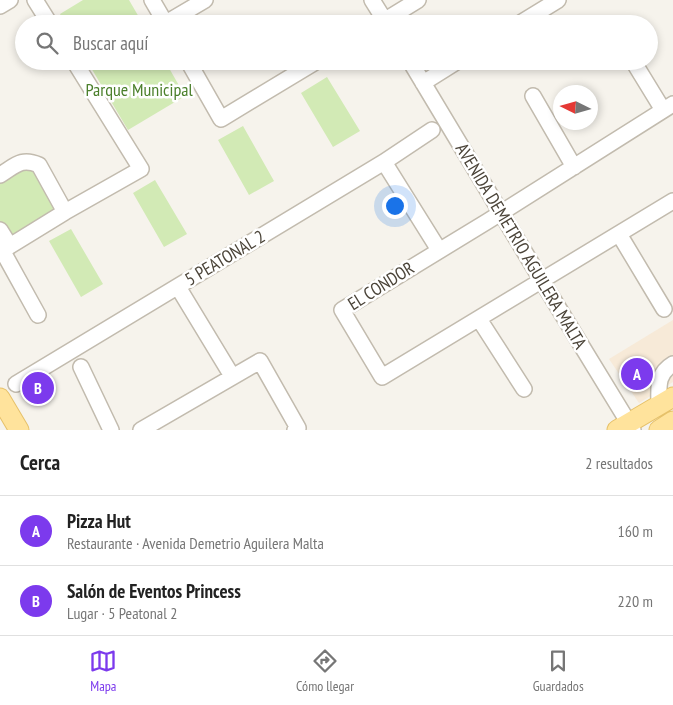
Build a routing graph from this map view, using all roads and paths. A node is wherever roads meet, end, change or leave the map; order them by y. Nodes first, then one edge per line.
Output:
1 (10, 0) edge
2 (35, 0) edge
3 (152, 0) edge
4 (205, 0) edge
5 (372, 0) edge
6 (418, 0) edge
7 (558, 0) edge
8 (0, 6) edge
9 (44, 15) edge
10 (161, 15) edge
11 (181, 15) edge
12 (380, 15) edge
13 (396, 15) edge
14 (534, 15) edge
15 (80, 70) edge
16 (193, 70) edge
17 (302, 70) edge
18 (415, 70) edge
19 (444, 70) edge
20 (640, 70) edge
21 (423, 83) junction
22 (533, 96) dead end
23 (668, 107) edge
24 (432, 130) dead end
25 (384, 162) junction
26 (574, 167) junction
27 (0, 175) edge
28 (673, 201) edge
29 (65, 212) junction
30 (501, 213) junction
31 (0, 230) edge
32 (619, 234) junction
33 (4, 249) edge
34 (439, 250) junction
35 (542, 280) junction
36 (178, 287) junction
37 (664, 309) dead end
38 (38, 315) dead end
39 (479, 319) junction
40 (673, 364) edge
41 (81, 367) dead end
42 (232, 376) junction
43 (16, 384) dead end
44 (524, 389) dead end
45 (0, 398) edge
46 (666, 401) edge
47 (673, 422) edge
48 (626, 428) edge
49 (19, 430) edge
50 (111, 430) edge
51 (141, 430) edge
52 (295, 430) edge
53 (659, 430) edge

1 - 8 street
2 - 9 street
3 - 10 street
4 - 11 street
5 - 12 street
6 - 13 street
7 - 14 street
15 - 29 street
16 - 17 street
18 - 21 street, AVENIDA DEMETRIO AGUILERA MALTA
19 - 21 street
20 - 23 street
21 - 30 street, AVENIDA DEMETRIO AGUILERA MALTA
22 - 26 street
23 - 26 street, EL CONDOR
24 - 25 street, 5 PEATONAL 2
25 - 34 street
25 - 36 street, 5 PEATONAL 2
26 - 30 street, EL CONDOR
27 - 29 street
28 - 32 street, EL CONDOR
29 - 33 street
30 - 34 street, EL CONDOR
30 - 35 street, AVENIDA DEMETRIO AGUILERA MALTA
31 - 33 street
32 - 35 street, EL CONDOR
32 - 37 street
33 - 38 street
34 - 39 street, EL CONDOR
35 - 39 street, EL CONDOR
35 - 48 street, AVENIDA DEMETRIO AGUILERA MALTA
36 - 42 street
36 - 43 street, 5 PEATONAL 2
39 - 44 street
40 - 46 street
41 - 50 street
42 - 51 street
42 - 52 street
45 - 49 main road
46 - 48 main road
47 - 53 main road

